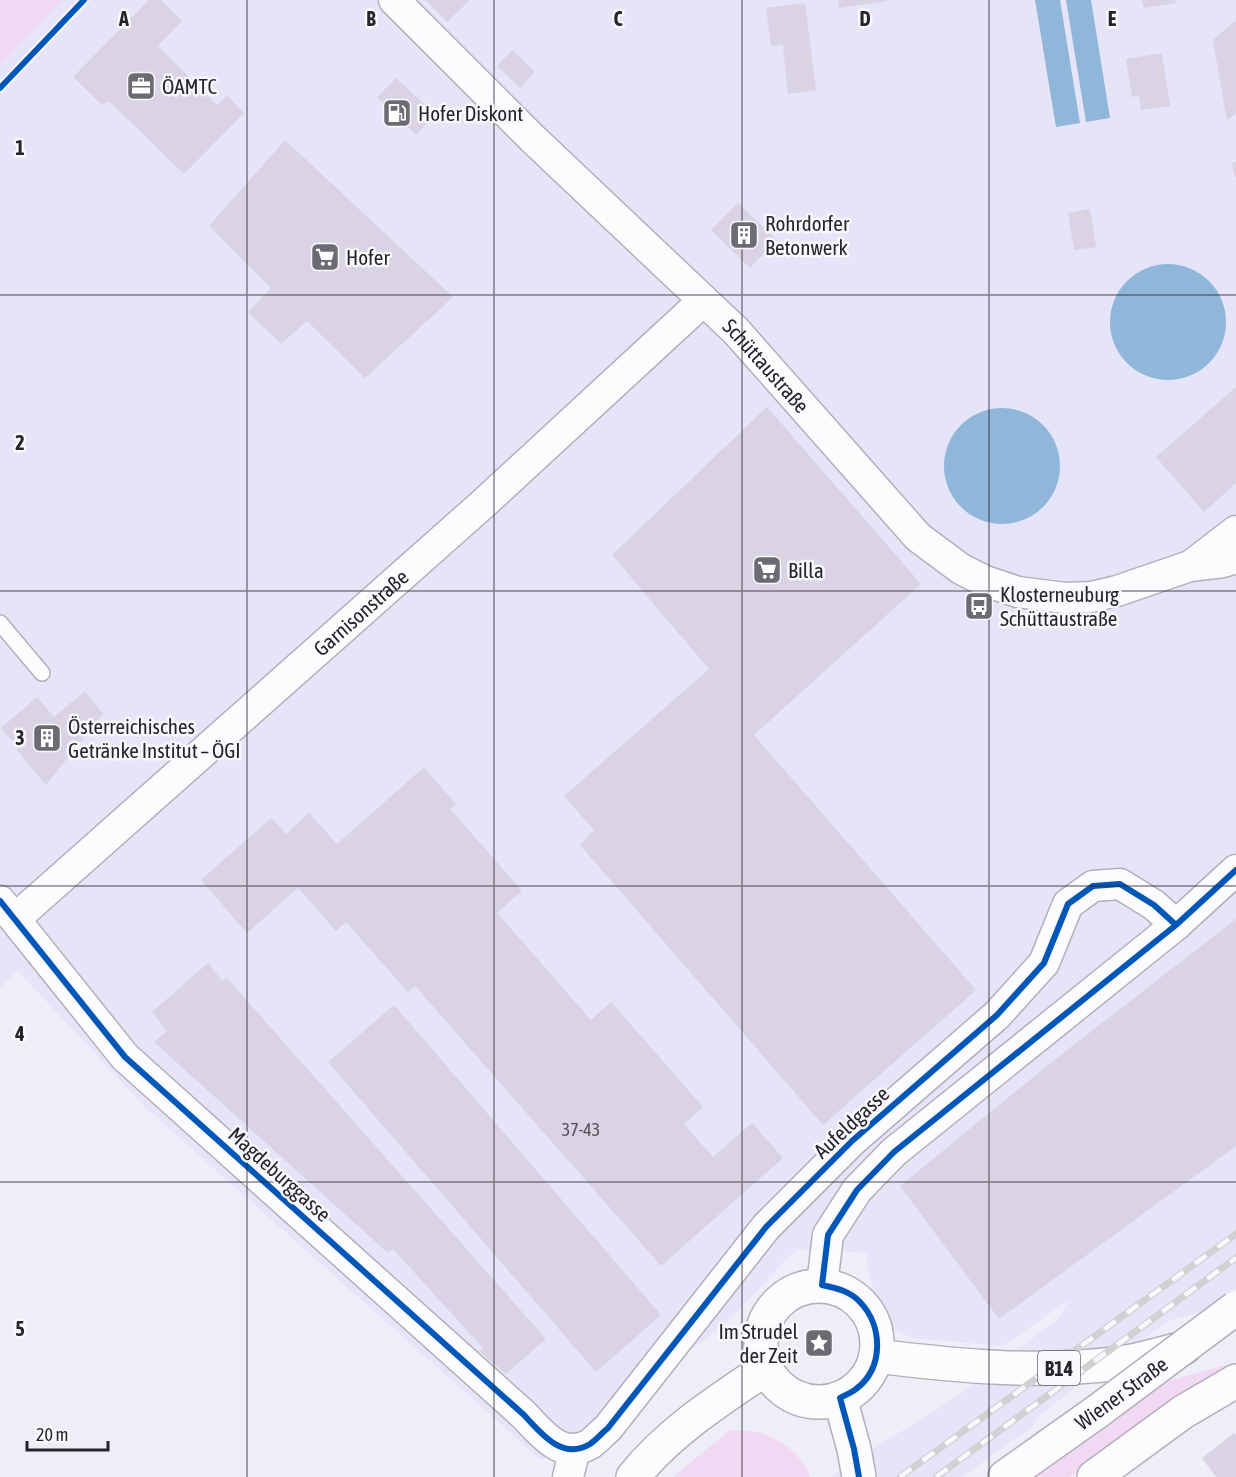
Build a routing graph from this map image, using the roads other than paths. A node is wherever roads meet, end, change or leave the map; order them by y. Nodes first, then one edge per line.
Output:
1 (394, 0) edge
2 (703, 301) junction
3 (1236, 531) edge
4 (1236, 558) edge
5 (1190, 566) junction
6 (0, 623) edge
7 (42, 673) dead end
8 (1234, 871) edge
9 (8, 910) edge
10 (1176, 925) junction
11 (822, 1285) junction
12 (1236, 1308) edge
13 (1236, 1328) edge
14 (876, 1356) junction
15 (766, 1368) junction
16 (1236, 1381) edge
17 (840, 1398) junction
18 (568, 1458) edge
19 (633, 1477) edge
20 (859, 1477) edge
21 (1005, 1477) edge
22 (1094, 1477) edge

1 - 2 street, Schüttaustraße
2 - 5 street, Schüttaustraße
2 - 9 street, Garnisonstraße
3 - 5 street, Schüttaustraße
4 - 5 street, Schüttaustraße
6 - 7 lane
8 - 10 street
9 - 18 street, Magdeburggasse
10 - 11 street
10 - 18 street, Aufeldgasse
11 - 14 main road
11 - 15 main road
12 - 21 main road, Wiener Straße, bridge
13 - 14 main road, B14
14 - 17 main road
15 - 17 main road
15 - 19 main road
16 - 22 main road
17 - 20 main road

